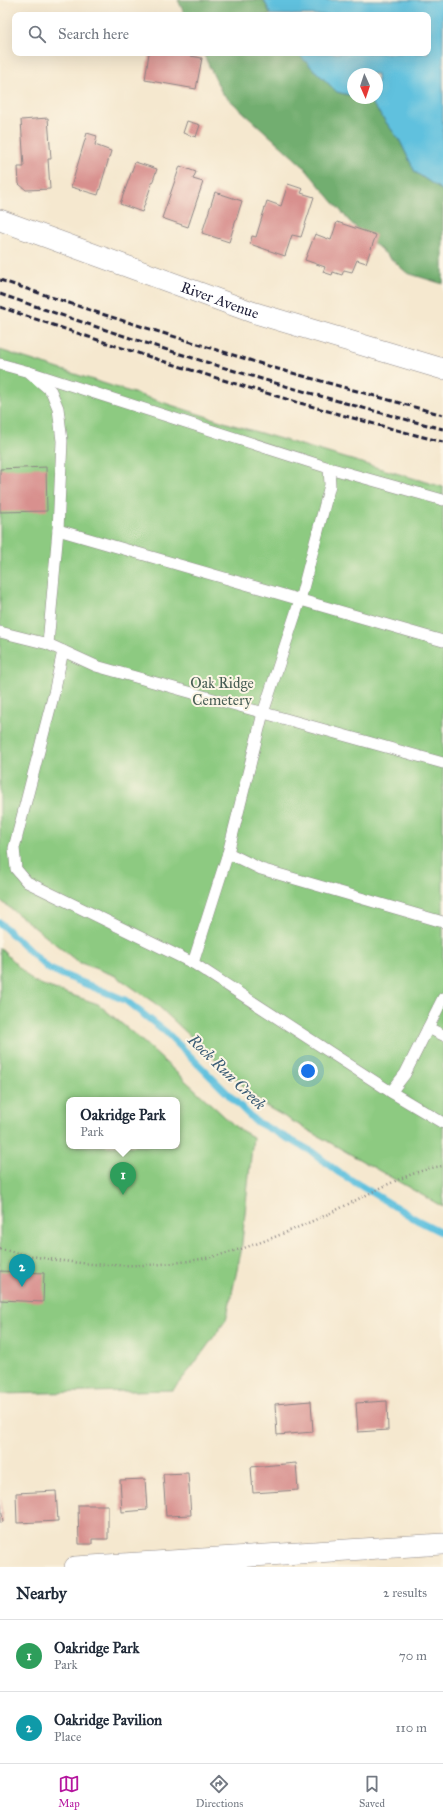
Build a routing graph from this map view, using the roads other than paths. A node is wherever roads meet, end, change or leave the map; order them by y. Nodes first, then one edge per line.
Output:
1 (0, 220) edge
2 (0, 364) edge
3 (443, 369) edge
4 (29, 372) junction
5 (329, 468) junction
6 (443, 500) edge
7 (58, 530) junction
8 (300, 600) junction
9 (0, 632) edge
10 (443, 641) edge
11 (48, 644) junction
12 (63, 650) junction
13 (263, 713) junction
14 (443, 763) edge
15 (228, 853) junction
16 (443, 922) edge
17 (193, 963) junction
18 (443, 998) edge
19 (428, 1028) junction
20 (443, 1035) edge
21 (391, 1092) junction
22 (443, 1123) edge
23 (443, 1544) edge
24 (209, 1563) edge
25 (75, 1567) edge

1 - 3 street, River Avenue
2 - 4 lane
4 - 5 lane
4 - 7 lane
5 - 6 lane
5 - 8 lane
7 - 8 lane
7 - 11 lane
8 - 10 lane
8 - 13 lane
9 - 11 lane
11 - 12 lane
12 - 13 lane
12 - 17 lane
13 - 14 lane
13 - 15 lane
15 - 16 lane
15 - 17 lane
17 - 21 lane
18 - 19 lane
19 - 20 lane
19 - 21 lane
21 - 22 lane
23 - 24 street
24 - 25 street

